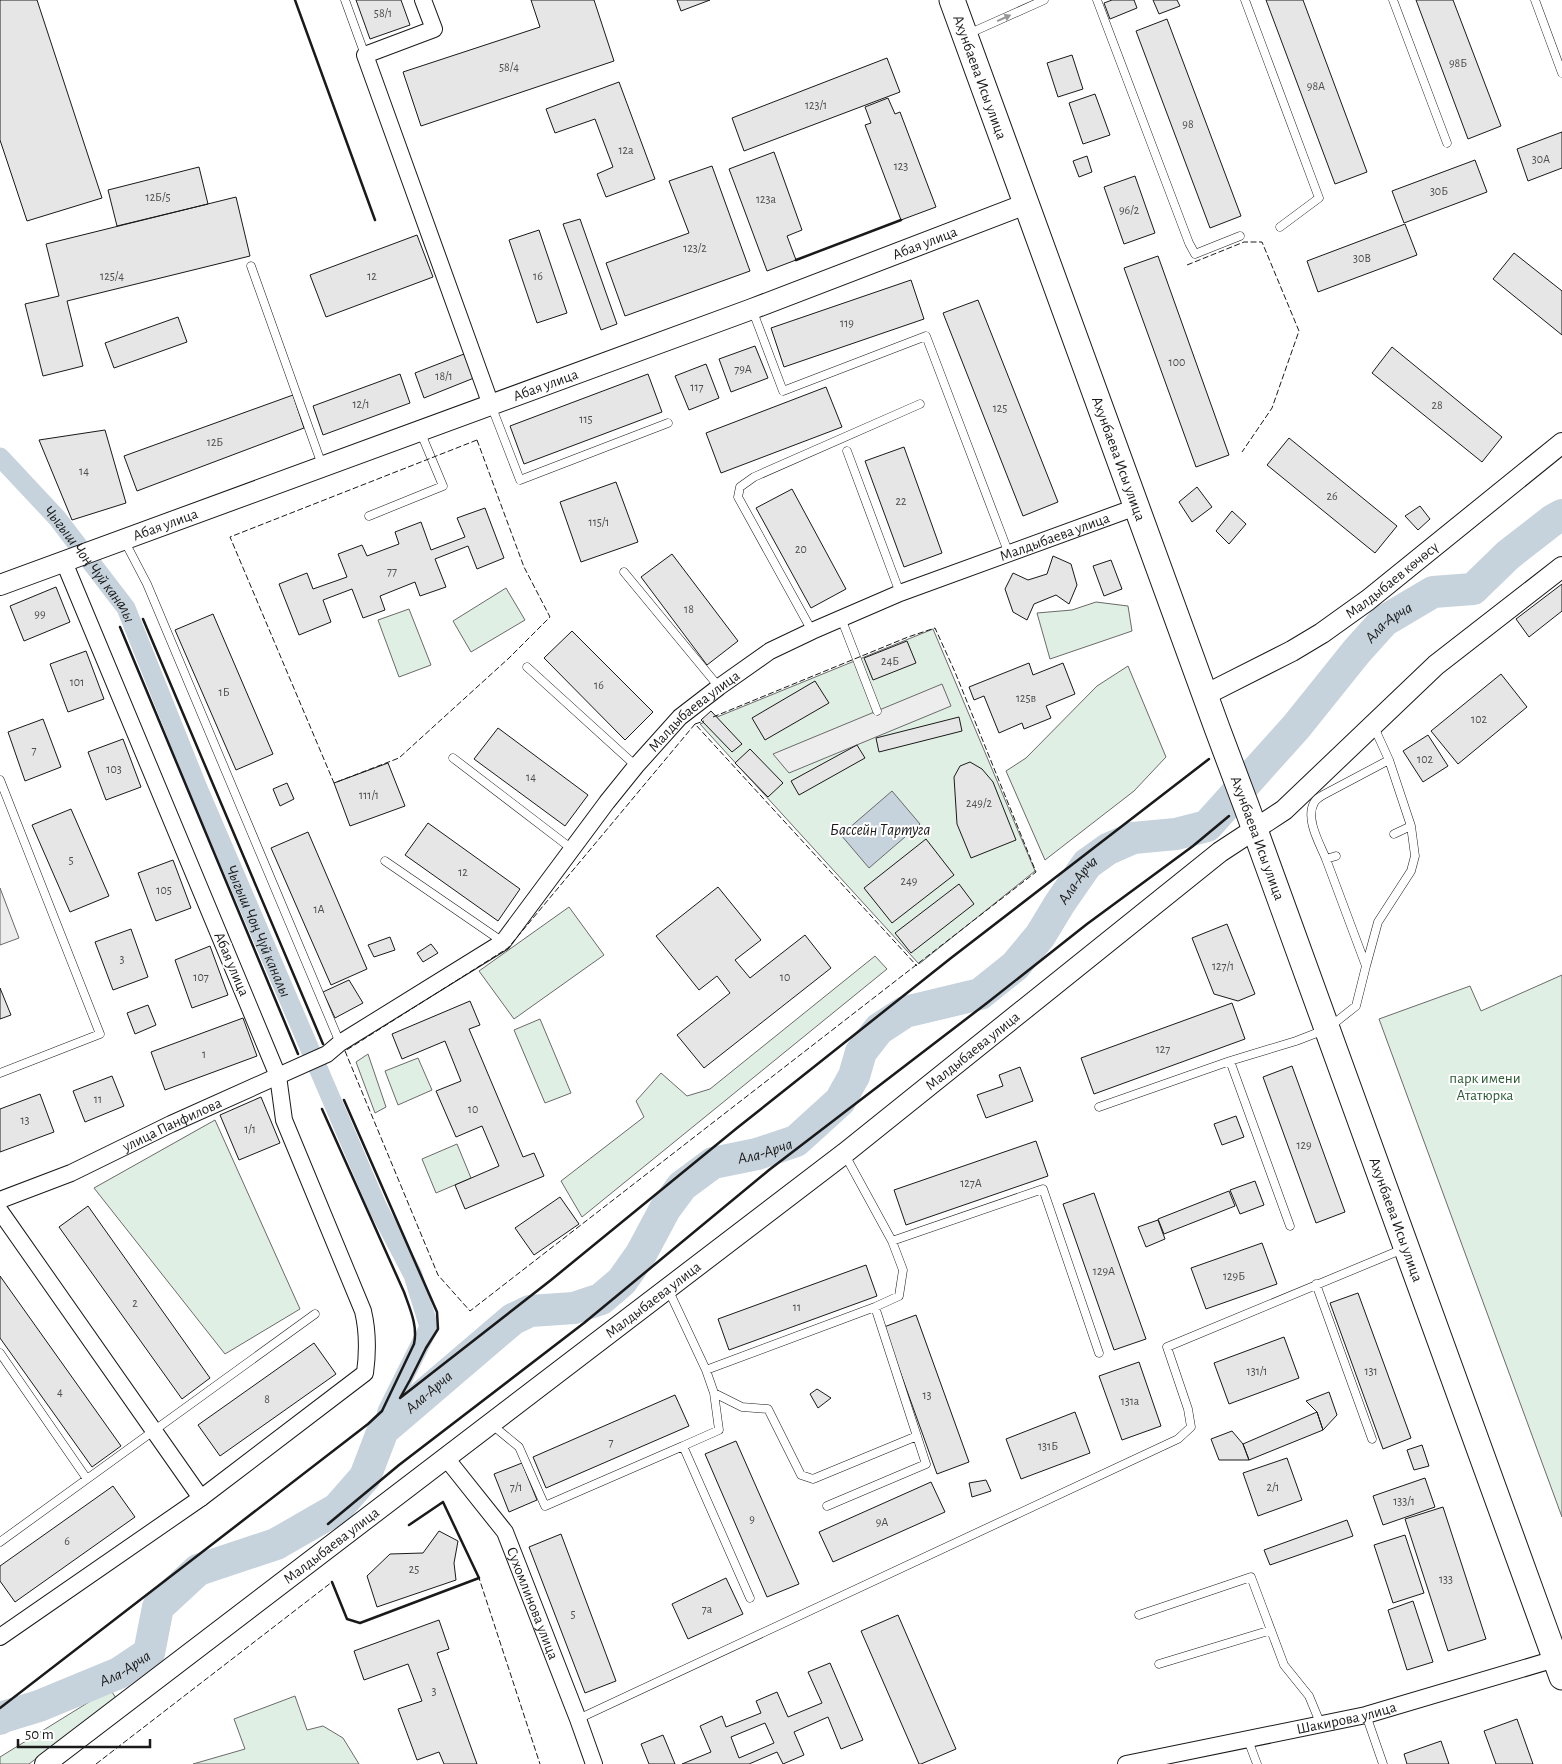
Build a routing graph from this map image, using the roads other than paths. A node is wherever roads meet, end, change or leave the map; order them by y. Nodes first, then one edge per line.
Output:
1 (345, 0) edge
2 (423, 0) edge
3 (952, 0) edge
4 (1044, 0) edge
5 (1097, 0) edge
6 (1245, 0) edge
7 (1393, 0) edge
8 (1535, 0) edge
9 (964, 36) junction
10 (365, 56) junction
11 (1562, 73) edge
12 (1447, 143) dead end
13 (1026, 204) junction
14 (1280, 227) dead end
15 (1240, 236) dead end
16 (251, 266) dead end
17 (752, 309) junction
18 (920, 404) dead end
19 (492, 405) junction
20 (668, 423) dead end
21 (420, 431) junction
22 (1562, 443) edge
23 (847, 451) dead end
24 (323, 467) junction
25 (1136, 507) junction
26 (369, 516) dead end
27 (124, 540) junction
28 (1009, 554) junction
29 (71, 559) junction
30 (1562, 567) edge
31 (624, 572) dead end
32 (0, 585) edge
33 (900, 593) junction
34 (841, 618) junction
35 (812, 631) junction
36 (527, 667) dead end
37 (718, 687) junction
38 (1205, 695) junction
39 (877, 711) dead end
40 (1373, 725) junction
41 (453, 758) dead end
42 (1389, 760) junction
43 (636, 766) junction
44 (0, 780) edge
45 (1251, 818) junction
46 (1411, 826) junction
47 (1394, 834) dead end
48 (572, 849) junction
49 (1336, 856) dead end
50 (1326, 859) junction
51 (385, 861) dead end
52 (503, 942) junction
53 (1366, 966) junction
54 (1327, 1029) junction
55 (340, 1043) junction
56 (1230, 1062) junction
57 (0, 1073) edge
58 (278, 1076) junction
59 (1100, 1107) dead end
60 (844, 1153) junction
61 (0, 1200) edge
62 (0, 1211) edge
63 (1290, 1226) dead end
64 (892, 1241) junction
65 (1406, 1248) junction
66 (1316, 1284) junction
67 (668, 1289) junction
68 (874, 1306) junction
69 (314, 1314) dead end
70 (1099, 1353) dead end
71 (0, 1354) edge
72 (706, 1370) junction
73 (714, 1393) junction
74 (491, 1424) junction
75 (154, 1430) junction
76 (916, 1436) junction
77 (1372, 1439) dead end
78 (683, 1446) junction
79 (446, 1458) junction
80 (87, 1479) junction
81 (201, 1498) junction
82 (827, 1506) dead end
83 (0, 1542) edge
84 (750, 1598) dead end
85 (1139, 1615) dead end
86 (1271, 1630) junction
87 (0, 1637) edge
88 (1159, 1664) dead end
89 (1560, 1665) edge
90 (1366, 1715) junction
91 (578, 1719) junction
92 (1321, 1725) junction
93 (1248, 1740) junction
94 (1161, 1761) edge
95 (45, 1764) edge
96 (594, 1764) edge
97 (1126, 1764) edge
98 (1257, 1764) edge
99 (1383, 1764) edge

1 - 10 lane
2 - 10 street
3 - 9 main road, Ахунбаева Исы улица
9 -> 4 lane
5 - 15 lane
6 - 14 lane
7 - 12 lane
8 - 11 lane
9 - 13 main road, Ахунбаева Исы улица
10 - 19 street
13 - 17 street, Абая улица
13 - 25 main road, Ахунбаева Исы улица
16 - 24 lane
17 - 19 street, Абая улица
17 - 28 lane
18 - 35 lane
19 - 20 lane
19 - 21 street, Абая улица
21 - 24 street, Абая улица
21 - 26 lane
22 - 38 street, Малдыбаев көчөсү
23 - 33 lane
24 - 27 street, Абая улица
25 - 28 street, Малдыбаева улица
25 - 38 main road, Ахунбаева Исы улица
27 - 29 street, Абая улица
27 - 55 lane
28 - 33 street, Малдыбаева улица
29 - 32 street, Абая улица
29 - 58 street, Абая улица
30 - 40 street
31 - 37 lane
33 - 34 street, Малдыбаева улица
34 - 35 street, Малдыбаева улица
34 - 39 lane
35 - 37 street, Малдыбаева улица
36 - 43 lane
37 - 43 street, Малдыбаева улица
38 - 45 main road, Ахунбаева Исы улица
40 - 42 lane
40 - 45 street
41 - 48 lane
42 - 46 lane
42 - 50 lane
43 - 48 street, Малдыбаева улица
44 - 57 lane
45 - 54 main road, Ахунбаева Исы улица
45 - 60 street, Малдыбаева улица
46 - 47 lane
46 - 53 lane
48 - 52 street, Малдыбаева улица
49 - 50 lane
50 - 53 lane
51 - 52 lane
52 - 55 street, Малдыбаева улица
53 - 54 lane
54 - 56 lane
54 - 65 main road, Ахунбаева Исы улица
55 - 58 street, улица Панфилова
56 - 59 lane
56 - 63 lane
58 - 61 street, улица Панфилова
58 - 81 street, Абая улица
60 - 64 lane
60 - 67 street, Малдыбаева улица
62 - 75 street
64 - 68 lane
64 - 70 lane
65 - 66 lane
65 - 89 main road, Ахунбаева Исы улица
66 - 77 lane
66 - 91 lane
67 - 72 lane
67 - 74 street, Малдыбаева улица
68 - 72 lane
68 - 76 lane
69 - 75 lane
71 - 80 lane
72 - 73 lane
73 - 76 lane
73 - 78 lane
74 - 78 lane
74 - 79 street, Малдыбаева улица
75 - 80 lane
75 - 81 street
76 - 82 lane
78 - 84 lane
79 - 91 street, Сухомлинова улица
79 - 95 street, Малдыбаева улица
80 - 83 lane
81 - 87 street
85 - 86 lane
86 - 88 lane
86 - 92 lane
89 - 90 street, Шакирова улица
90 - 92 street, Шакирова улица
90 - 99 lane
91 - 96 street, Сухомлинова улица
92 - 93 street, Шакирова улица
93 - 94 street, Шакирова улица
93 - 98 lane
94 - 97 street, Шакирова улица

